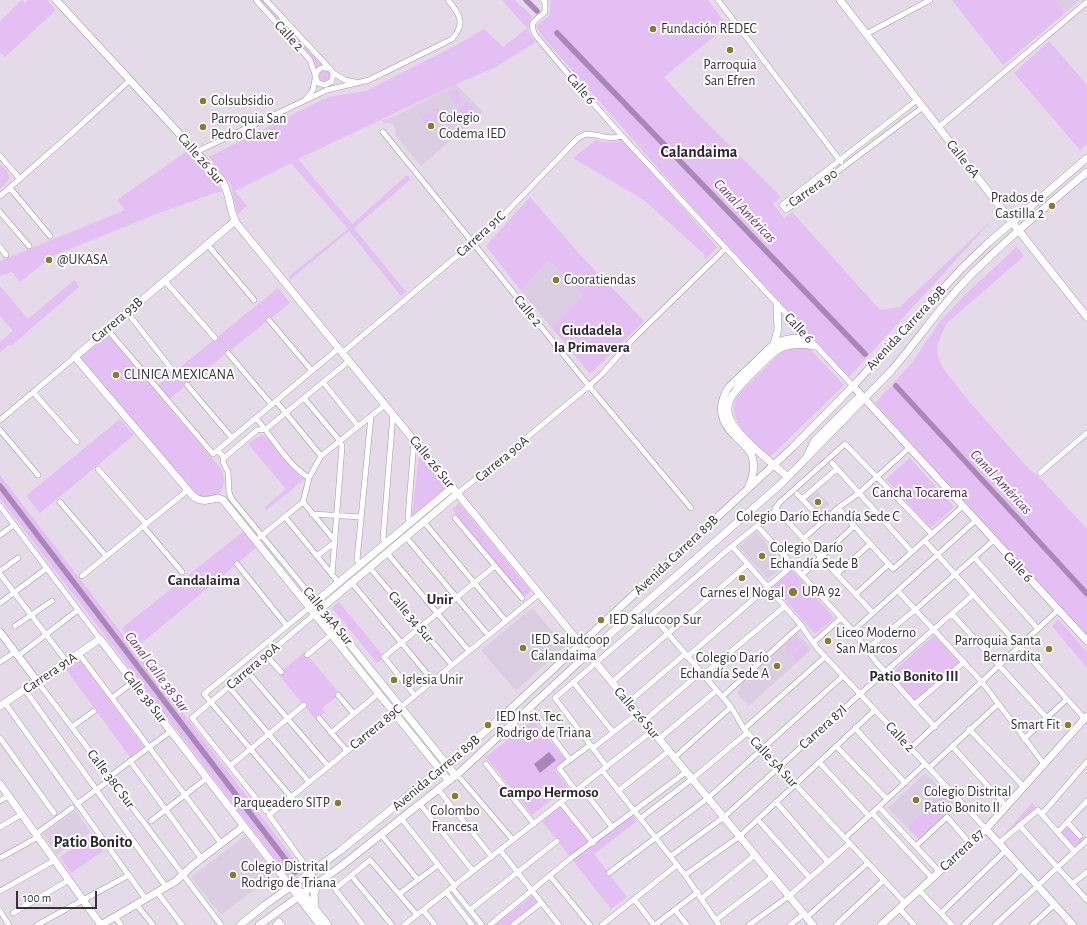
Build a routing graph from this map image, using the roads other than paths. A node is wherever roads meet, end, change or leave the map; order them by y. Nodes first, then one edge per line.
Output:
1 (56, 0) edge
2 (256, 0) edge
3 (266, 0) edge
4 (448, 0) edge
5 (718, 0) edge
6 (840, 0) edge
7 (930, 0) edge
8 (545, 1) edge
9 (1087, 2) edge
10 (866, 34) junction
11 (331, 71) junction
12 (316, 77) junction
13 (130, 80) junction
14 (332, 81) junction
15 (358, 83) junction
16 (323, 85) junction
17 (328, 87) junction
18 (335, 88) junction
19 (323, 92) junction
20 (917, 100) junction
21 (303, 102) junction
22 (923, 107) junction
23 (939, 127) junction
24 (383, 132) dead end
25 (622, 136) junction
26 (196, 152) junction
27 (0, 156) edge
28 (1087, 158) edge
29 (840, 160) junction
30 (844, 166) junction
31 (1087, 172) edge
32 (20, 179) junction
33 (10, 188) junction
34 (0, 196) edge
35 (0, 212) edge
36 (234, 221) junction
37 (1012, 222) junction
38 (1018, 231) junction
39 (50, 236) dead end
40 (473, 242) junction
41 (207, 244) junction
42 (29, 246) dead end
43 (0, 247) edge
44 (726, 248) junction
45 (6, 255) dead end
46 (164, 280) junction
47 (254, 300) dead end
48 (777, 305) junction
49 (127, 312) junction
50 (1087, 317) edge
51 (269, 320) dead end
52 (107, 329) junction
53 (215, 338) dead end
54 (808, 338) junction
55 (774, 344) junction
56 (815, 346) junction
57 (341, 350) junction
58 (228, 352) dead end
59 (75, 356) junction
60 (349, 361) junction
61 (173, 371) dead end
62 (312, 371) junction
63 (324, 382) junction
64 (187, 385) dead end
65 (589, 386) junction
66 (853, 386) junction
67 (33, 392) junction
68 (863, 397) junction
69 (304, 398) junction
70 (274, 403) junction
71 (385, 405) junction
72 (286, 413) junction
73 (393, 414) junction
74 (371, 416) junction
75 (256, 418) junction
76 (0, 420) edge
77 (358, 426) junction
78 (266, 429) junction
79 (0, 430) edge
80 (1087, 433) edge
81 (232, 438) junction
82 (340, 440) junction
83 (414, 440) junction
84 (76, 442) dead end
85 (909, 448) junction
86 (218, 450) junction
87 (321, 456) junction
88 (224, 458) junction
89 (832, 463) dead end
90 (774, 465) junction
91 (98, 469) dead end
92 (837, 469) junction
93 (1040, 473) dead end
94 (38, 475) dead end
95 (788, 477) junction
96 (877, 477) junction
97 (309, 478) junction
98 (749, 488) junction
99 (188, 490) junction
100 (456, 490) junction
101 (859, 493) junction
102 (797, 494) dead end
103 (802, 499) junction
104 (60, 502) dead end
105 (304, 502) junction
106 (0, 506) edge
107 (963, 506) junction
108 (691, 508) dead end
109 (776, 508) junction
110 (838, 508) junction
111 (312, 514) junction
112 (337, 516) junction
113 (285, 517) junction
114 (361, 518) junction
115 (455, 518) dead end
116 (976, 520) junction
117 (823, 521) junction
118 (424, 522) junction
119 (411, 523) junction
120 (14, 525) junction
121 (145, 525) junction
122 (854, 526) junction
123 (760, 529) dead end
124 (932, 534) junction
125 (0, 535) edge
126 (406, 537) junction
127 (259, 538) junction
128 (804, 538) junction
129 (925, 540) junction
130 (994, 540) junction
131 (335, 542) junction
132 (387, 543) junction
133 (870, 544) junction
134 (732, 546) junction
135 (912, 552) junction
136 (388, 553) junction
137 (937, 555) junction
138 (106, 556) junction
139 (317, 556) junction
140 (821, 557) junction
141 (974, 557) junction
142 (18, 558) dead end
143 (237, 564) dead end
144 (361, 564) junction
145 (748, 564) junction
146 (889, 564) junction
147 (793, 565) junction
148 (495, 566) junction
149 (47, 568) junction
150 (370, 568) junction
151 (0, 572) edge
152 (182, 572) dead end
153 (837, 574) junction
154 (955, 574) junction
155 (332, 575) junction
156 (802, 575) junction
157 (82, 576) dead end
158 (339, 583) junction
159 (352, 583) junction
160 (475, 583) junction
161 (768, 587) junction
162 (898, 591) junction
163 (14, 592) junction
164 (539, 594) junction
165 (856, 594) junction
166 (974, 595) junction
167 (457, 598) junction
168 (522, 598) dead end
169 (52, 600) dead end
170 (316, 602) junction
171 (0, 603) edge
172 (310, 607) junction
173 (784, 607) junction
174 (322, 608) junction
175 (78, 610) junction
176 (916, 610) junction
177 (1058, 610) junction
178 (438, 613) junction
179 (874, 613) junction
180 (315, 614) junction
181 (952, 614) junction
182 (31, 615) junction
183 (652, 615) junction
184 (841, 618) junction
185 (506, 621) junction
186 (800, 625) junction
187 (15, 626) dead end
188 (287, 626) junction
189 (420, 628) junction
190 (1038, 629) junction
191 (934, 630) junction
192 (853, 631) junction
193 (0, 632) edge
194 (332, 634) junction
195 (668, 634) junction
196 (46, 635) junction
197 (488, 636) junction
198 (100, 639) junction
199 (1087, 642) edge
200 (402, 643) junction
201 (580, 643) junction
202 (813, 643) junction
203 (1020, 647) junction
204 (867, 649) junction
205 (469, 651) junction
206 (588, 653) junction
207 (17, 654) junction
208 (78, 654) junction
209 (266, 655) junction
210 (307, 655) dead end
211 (686, 655) junction
212 (825, 657) junction
213 (0, 662) edge
214 (67, 662) junction
215 (964, 662) junction
216 (596, 663) junction
217 (452, 665) junction
218 (1000, 666) junction
219 (247, 671) junction
220 (281, 672) dead end
221 (886, 672) junction
222 (702, 674) junction
223 (843, 676) junction
224 (37, 681) junction
225 (432, 681) junction
226 (133, 682) junction
227 (573, 682) junction
228 (612, 682) junction
229 (982, 682) junction
230 (229, 687) junction
231 (25, 690) junction
232 (716, 690) junction
233 (412, 692) dead end
234 (379, 693) junction
235 (860, 694) junction
236 (338, 695) dead end
237 (722, 697) junction
238 (112, 698) junction
239 (1067, 699) junction
240 (210, 702) junction
241 (629, 702) junction
242 (915, 704) junction
243 (998, 704) junction
244 (2, 705) edge
245 (304, 705) dead end
246 (401, 707) junction
247 (730, 707) junction
248 (875, 710) junction
249 (94, 712) dead end
250 (394, 712) junction
251 (534, 712) dead end
252 (638, 713) junction
253 (354, 714) junction
254 (1046, 717) junction
255 (1086, 717) edge
256 (319, 718) dead end
257 (288, 719) junction
258 (644, 721) junction
259 (72, 727) junction
260 (935, 727) junction
261 (855, 728) junction
262 (969, 729) junction
263 (171, 730) junction
264 (652, 731) junction
265 (746, 731) junction
266 (613, 732) junction
267 (331, 733) junction
268 (269, 734) junction
269 (0, 738) edge
270 (659, 739) junction
271 (1024, 739) junction
272 (592, 746) junction
273 (836, 746) junction
274 (952, 746) junction
275 (149, 747) junction
276 (911, 748) junction
277 (250, 749) junction
278 (763, 749) junction
279 (347, 751) junction
280 (669, 751) junction
281 (674, 758) junction
282 (570, 760) junction
283 (130, 761) junction
284 (819, 762) junction
285 (1087, 762) edge
286 (447, 764) junction
287 (486, 764) dead end
288 (1044, 764) junction
289 (230, 766) junction
290 (328, 766) junction
291 (927, 766) junction
292 (607, 767) junction
293 (779, 767) junction
294 (440, 770) junction
295 (602, 770) junction
296 (686, 772) junction
297 (458, 777) junction
298 (110, 778) junction
299 (207, 778) junction
300 (692, 779) junction
301 (449, 781) junction
302 (309, 782) junction
303 (905, 783) junction
304 (0, 784) edge
305 (795, 784) junction
306 (1024, 786) junction
307 (579, 789) junction
308 (96, 790) junction
309 (618, 791) junction
310 (441, 794) dead end
311 (184, 795) junction
312 (8, 796) junction
313 (291, 797) junction
314 (708, 798) junction
315 (887, 799) junction
316 (0, 800) edge
317 (776, 802) junction
318 (561, 803) junction
319 (78, 804) junction
320 (1086, 804) edge
321 (1006, 806) junction
322 (879, 807) junction
323 (72, 808) dead end
324 (422, 808) dead end
325 (166, 809) junction
326 (634, 811) junction
327 (1040, 812) junction
328 (54, 813) dead end
329 (267, 813) junction
330 (22, 814) junction
331 (870, 815) junction
332 (724, 817) junction
333 (641, 818) junction
334 (758, 820) junction
335 (151, 821) dead end
336 (404, 822) dead end
337 (1067, 822) junction
338 (534, 824) junction
339 (244, 826) junction
340 (1020, 826) junction
341 (0, 827) edge
342 (612, 827) junction
343 (986, 829) junction
344 (1058, 832) junction
345 (37, 836) junction
346 (740, 836) junction
347 (1080, 836) dead end
348 (656, 837) junction
349 (384, 838) dead end
350 (845, 838) junction
351 (966, 839) dead end
352 (513, 840) junction
353 (557, 840) dead end
354 (1087, 840) edge
355 (221, 843) junction
356 (593, 843) junction
357 (850, 843) junction
358 (999, 843) junction
359 (916, 846) junction
360 (500, 850) junction
361 (1006, 851) junction
362 (1074, 851) junction
363 (755, 854) junction
364 (671, 856) junction
365 (492, 857) junction
366 (0, 858) edge
367 (201, 858) junction
368 (55, 860) junction
369 (828, 862) junction
370 (868, 862) junction
371 (438, 865) junction
372 (677, 865) junction
373 (1057, 867) junction
374 (1022, 869) junction
375 (473, 871) junction
376 (940, 871) junction
377 (1087, 872) edge
378 (310, 873) junction
379 (517, 873) junction
380 (183, 874) junction
381 (609, 874) dead end
382 (129, 875) junction
383 (685, 875) junction
384 (550, 876) junction
385 (773, 876) junction
386 (810, 878) junction
387 (932, 878) junction
388 (354, 879) dead end
389 (69, 880) junction
390 (418, 880) junction
391 (884, 880) junction
392 (318, 883) junction
393 (1072, 884) junction
394 (453, 886) junction
395 (1037, 886) junction
396 (166, 887) junction
397 (290, 887) junction
398 (0, 890) edge
399 (919, 890) junction
400 (532, 891) junction
401 (158, 892) junction
402 (446, 892) junction
403 (698, 892) junction
404 (399, 894) junction
405 (300, 895) junction
406 (789, 896) junction
407 (145, 898) junction
408 (702, 898) junction
409 (634, 899) junction
410 (83, 900) junction
411 (1087, 900) edge
412 (541, 903) junction
413 (905, 903) junction
414 (136, 904) junction
415 (1055, 904) junction
416 (899, 908) junction
417 (316, 910) junction
418 (423, 910) junction
419 (470, 910) junction
420 (675, 910) junction
421 (0, 911) edge
422 (13, 913) dead end
423 (941, 913) junction
424 (417, 915) junction
425 (806, 916) junction
426 (115, 917) junction
427 (609, 919) junction
428 (718, 923) edge
429 (557, 924) edge
430 (1072, 924) edge
431 (9, 925) edge
432 (37, 925) edge
433 (101, 925) edge
434 (121, 925) edge
435 (153, 925) edge
436 (182, 925) edge
437 (221, 925) edge
438 (240, 925) edge
439 (259, 925) edge
440 (320, 925) edge
441 (328, 925) edge
442 (364, 925) edge
443 (392, 925) edge
444 (404, 925) edge
445 (435, 925) edge
446 (472, 925) edge
447 (482, 925) edge
448 (490, 925) edge
449 (514, 925) edge
450 (590, 925) edge
451 (602, 925) edge
452 (614, 925) edge
453 (654, 925) edge
454 (687, 925) edge
455 (749, 925) edge
456 (790, 925) edge
457 (813, 925) edge
458 (836, 925) edge
459 (881, 925) edge
460 (914, 925) edge
461 (952, 925) edge
462 (964, 925) edge
463 (995, 925) edge
464 (1032, 925) edge

1 - 13 street, Calle 26 Sur
2 - 12 street, Calle 2
3 - 11 street, Calle 2
4 - 15 street
5 - 29 street
6 - 10 street, Calle 6A
7 - 10 street
8 - 25 street, Calle 6
9 - 23 street
10 - 20 street, Calle 6A
11 - 12 street
11 - 14 street
11 - 15 street
12 - 16 street
12 - 21 street
13 - 26 street, Calle 26 Sur
13 - 32 street
14 - 16 street
14 - 17 street
15 - 18 street
16 - 17 street
17 - 18 street
17 - 19 street
18 - 19 street
19 - 21 street
20 - 22 street, Calle 6A
20 - 29 street, Carrera 90
21 - 26 street
22 - 23 street, Calle 6A
22 - 30 street, Carrera 90
23 - 37 street, Calle 6A
24 - 40 street, Calle 2
25 - 40 street, Carrera 91C
25 - 44 street, Calle 6
26 - 36 street, Calle 26 Sur
27 - 32 street
28 - 37 street, Avenida Carrera 89B
29 - 30 street
29 - 30 street, Carrera 90
31 - 38 street, Avenida Carrera 89B
32 - 33 street
33 - 34 street
33 - 39 street
35 - 42 street
36 - 41 street, Carrera 93B
36 - 57 street, Calle 26 Sur
37 - 38 street, Calle 6A
37 - 66 street, Avenida Carrera 89B
38 - 50 street, Calle 6A
38 - 68 street, Avenida Carrera 89B
40 - 57 street, Carrera 91C
40 - 65 street, Calle 2
41 - 46 street, Carrera 93B
41 - 47 street
43 - 45 street
44 - 48 street, Calle 6
44 - 65 street, Carrera 90A
46 - 49 street, Carrera 93B
46 - 53 street
48 - 54 street, Calle 6
48 - 55 street
49 - 52 street, Carrera 93B
49 - 61 street
51 - 62 street
52 - 59 street, Carrera 93B
52 - 86 street, Carrera 91C
54 - 55 street
54 - 56 street, Calle 6
55 - 98 street
56 - 66 street, Calle 6
56 - 90 street
57 - 60 street, Calle 26 Sur
57 - 62 street, Carrera 91C
58 - 70 street
59 - 67 street, Carrera 93B
59 - 99 street, Calle 34A Sur
60 - 63 street
60 - 71 street, Calle 26 Sur
62 - 70 street, Carrera 91C
63 - 69 street
63 - 77 street
64 - 81 street
65 - 100 street, Carrera 90A
65 - 108 street, Calle 2
66 - 68 street, Calle 6
66 - 90 street, Avenida Carrera 89B
67 - 76 street, Carrera 93B
67 - 84 street
68 - 85 street, Calle 6
68 - 95 street, Avenida Carrera 89B
69 - 72 street
69 - 82 street
70 - 72 street
70 - 75 street, Carrera 91C
71 - 73 street, Calle 26 Sur
71 - 74 street
72 - 78 street
72 - 87 street
73 - 83 street, Calle 26 Sur
73 - 132 street
74 - 77 street
74 - 114 street
75 - 78 street
75 - 81 street, Carrera 91C
77 - 82 street
78 - 88 street
78 - 97 street
79 - 94 street
80 - 93 street
81 - 86 street, Carrera 91C
82 - 87 street
82 - 112 street
83 - 100 street, Calle 26 Sur
83 - 119 street
85 - 96 street
85 - 107 street, Calle 6
86 - 88 street, Calle 34A Sur
87 - 97 street
88 - 127 street, Calle 34A Sur
89 - 92 street
90 - 95 street
90 - 98 street, Avenida Carrera 89B
91 - 121 street
92 - 101 street
92 - 103 street
95 - 206 street, Avenida Carrera 89B
96 - 101 street
96 - 109 street
96 - 124 street
97 - 105 street
98 - 201 street, Avenida Carrera 89B
99 - 121 street
99 - 127 street, Calle 34A Sur
100 - 118 street, Carrera 90A
100 - 119 street, Carrera 90A
100 - 164 street, Calle 26 Sur
101 - 110 street
101 - 135 street
102 - 103 street
103 - 117 street
104 - 138 street
105 - 111 street
105 - 113 street
106 - 120 street, Calle 38 Sur
107 - 116 street, Calle 6
107 - 124 street
109 - 128 street
109 - 134 street
110 - 117 street
110 - 122 street
111 - 112 street
111 - 131 street
112 - 114 street
112 - 131 street
113 - 127 street
113 - 139 street
114 - 144 street
115 - 148 street
116 - 130 street, Calle 6
116 - 137 street
117 - 128 street
118 - 126 street, Carrera 90A
118 - 160 street
119 - 132 street, Carrera 90A
120 - 125 street
120 - 149 street, Calle 38 Sur
121 - 138 street
121 - 152 street
122 - 133 street
122 - 140 street
123 - 147 street
124 - 129 street
126 - 136 street, Carrera 90A
126 - 167 street
127 - 170 street, Calle 34A Sur
127 - 172 street, Calle 34A Sur
128 - 140 street
129 - 135 street
129 - 137 street
130 - 141 street
130 - 177 street, Calle 6
131 - 139 street
131 - 155 street
132 - 144 street, Carrera 90A
133 - 146 street
133 - 153 street
134 - 145 street, Calle 2
134 - 183 street
135 - 146 street
136 - 150 street, Carrera 90A
136 - 178 street
137 - 154 street
137 - 162 street
138 - 157 street
139 - 155 street
140 - 153 street
140 - 156 street
141 - 154 street
141 - 190 street
142 - 151 street
143 - 188 street
144 - 158 street, Carrera 90A
145 - 161 street, Calle 2
145 - 195 street
146 - 165 street
147 - 156 street
147 - 161 street
148 - 160 street
148 - 168 street
149 - 163 street
149 - 175 street, Calle 38 Sur
150 - 159 street, Carrera 90A
150 - 189 street, Calle 34 Sur
151 - 163 street
153 - 165 street
154 - 166 street
154 - 176 street
155 - 158 street
156 - 184 street
158 - 170 street, Carrera 90A
159 - 174 street, Carrera 90A
159 - 200 street
160 - 167 street
160 - 185 street
161 - 173 street, Calle 2
161 - 211 street
162 - 176 street
162 - 179 street
163 - 171 street
163 - 182 street
164 - 185 street, Carrera 89C
164 - 201 street, Calle 26 Sur
165 - 179 street
166 - 181 street, Carrera 87I
166 - 203 street
167 - 178 street
167 - 197 street
169 - 182 street
170 - 172 street, Carrera 90A
170 - 174 street, Calle 34A Sur
172 - 180 street
172 - 188 street, Carrera 90A
173 - 186 street, Calle 2
173 - 222 street
174 - 180 street, Carrera 90A
174 - 246 street, Calle 34A Sur
175 - 196 street
175 - 198 street, Calle 38 Sur
176 - 191 street
176 - 204 street
177 - 190 street
177 - 199 street, Calle 6
178 - 189 street
178 - 205 street
179 - 192 street
180 - 194 street
180 - 209 street, Carrera 90A
181 - 191 street, Carrera 87I
181 - 218 street
182 - 187 street
182 - 196 street
183 - 195 street, Calle 5A Sur
183 - 216 street
184 - 192 street
184 - 202 street
185 - 197 street, Carrera 89C
186 - 202 street, Calle 2
186 - 237 street
188 - 240 street, Carrera 90A
189 - 200 street
189 - 217 street, Calle 34 Sur
190 - 203 street
191 - 215 street
191 - 221 street, Carrera 87I
192 - 204 street
193 - 207 street, Calle 38C Sur
194 - 210 street
194 - 234 street
195 - 211 street, Calle 5A Sur
195 - 228 street
196 - 207 street
196 - 214 street
197 - 205 street, Carrera 89C
198 - 208 street, Carrera 91A
198 - 226 street, Calle 38 Sur
200 - 225 street
200 - 233 street
201 - 206 street, Calle 26 Sur
201 - 286 street, Avenida Carrera 89B
202 - 212 street, Calle 2
203 - 218 street
203 - 239 street
204 - 221 street
205 - 217 street, Carrera 89C
206 - 216 street, Calle 26 Sur
206 - 297 street, Avenida Carrera 89B
207 - 213 street
207 - 224 street, Calle 38C Sur
208 - 214 street, Carrera 91A
208 - 238 street
209 - 219 street, Carrera 90A
209 - 220 street
211 - 222 street, Calle 5A Sur
211 - 241 street
212 - 223 street, Calle 2
212 - 265 street
214 - 224 street, Carrera 91A
215 - 229 street
215 - 242 street
216 - 227 street
216 - 228 street, Calle 26 Sur
217 - 225 street, Carrera 89C
218 - 229 street
218 - 254 street
219 - 230 street, Carrera 90A
219 - 257 street
221 - 235 street, Carrera 87I
221 - 242 street
222 - 232 street, Calle 5A Sur
222 - 258 street
223 - 235 street, Calle 2
223 - 278 street
224 - 231 street, Carrera 91A
224 - 259 street, Calle 38C Sur
225 - 246 street, Carrera 89C
226 - 238 street
226 - 263 street, Calle 38 Sur
227 - 266 street
227 - 272 street
228 - 241 street, Calle 26 Sur
229 - 243 street
229 - 260 street
230 - 240 street, Carrera 90A
230 - 268 street
231 - 244 street, Carrera 91A
231 - 308 street
232 - 237 street, Calle 5A Sur
232 - 270 street
234 - 250 street
234 - 253 street
235 - 248 street, Calle 2
235 - 293 street, Carrera 87I
236 - 253 street
237 - 247 street, Calle 5A Sur
238 - 275 street
239 - 254 street
239 - 255 street
240 - 277 street
240 - 289 street, Carrera 90A
241 - 252 street, Calle 26 Sur
242 - 260 street
243 - 262 street
243 - 271 street
244 - 319 street
245 - 257 street
246 - 250 street, Carrera 89C
246 - 286 street, Calle 34A Sur
247 - 265 street, Calle 5A Sur
247 - 281 street
248 - 261 street
248 - 276 street, Calle 2
249 - 259 street
250 - 279 street, Carrera 89C
250 - 294 street
251 - 282 street
252 - 258 street, Calle 26 Sur
252 - 266 street
253 - 267 street
254 - 271 street
255 - 288 street, Carrera 87
256 - 267 street
257 - 268 street
257 - 290 street
258 - 264 street, Calle 26 Sur
259 - 298 street, Calle 38C Sur
260 - 276 street
261 - 273 street
261 - 303 street
262 - 274 street
262 - 306 street
263 - 275 street
263 - 299 street, Calle 38 Sur
264 - 270 street, Calle 26 Sur
264 - 292 street
265 - 278 street, Calle 5A Sur
265 - 300 street
266 - 272 street
267 - 279 street
268 - 277 street
268 - 302 street
269 - 328 street
270 - 280 street, Calle 26 Sur
271 - 288 street
272 - 282 street
272 - 292 street
273 - 284 street
273 - 315 street
274 - 291 street
274 - 321 street
275 - 283 street
275 - 311 street
276 - 291 street, Calle 2
277 - 289 street
277 - 313 street
278 - 293 street, Calle 5A Sur
278 - 314 street
279 - 290 street, Carrera 89C
280 - 281 street, Calle 26 Sur
280 - 309 street
281 - 296 street, Calle 26 Sur
282 - 307 street
283 - 298 street
283 - 325 street
284 - 305 street
284 - 331 street
285 - 327 street
286 - 294 street, Avenida Carrera 89B
286 - 297 street, Calle 34A Sur
287 - 338 street
288 - 306 street, Carrera 87
289 - 329 street
290 - 302 street, Carrera 89C
291 - 303 street
291 - 343 street, Calle 2
292 - 295 street
293 - 305 street, Calle 5A Sur
293 - 332 street, Carrera 87I
294 - 301 street
294 - 378 street, Avenida Carrera 89B
295 - 307 street
295 - 309 street
296 - 300 street, Calle 26 Sur
296 - 326 street
297 - 301 street, Avenida Carrera 89B
297 - 352 street
298 - 308 street
298 - 380 street, Calle 38C Sur
299 - 311 street
299 - 339 street, Calle 38 Sur
300 - 314 street, Calle 26 Sur
300 - 333 street
301 - 392 street, Avenida Carrera 89B
302 - 313 street, Carrera 89C
303 - 315 street
304 - 312 street
305 - 317 street
305 - 350 street, Calle 5A Sur
306 - 321 street, Carrera 87
307 - 318 street
307 - 342 street
308 - 319 street
308 - 396 street
309 - 326 street
310 - 365 street
311 - 325 street
311 - 355 street
312 - 316 street
312 - 330 street
313 - 329 street, Carrera 89C
314 - 332 street, Calle 26 Sur
314 - 348 street
315 - 322 street
317 - 334 street
317 - 369 street
318 - 338 street
318 - 356 street
319 - 382 street
320 - 337 street
321 - 343 street, Carrera 87
322 - 331 street
322 - 359 street
323 - 345 street
324 - 375 street
325 - 335 street
325 - 367 street
326 - 333 street
326 - 342 street
327 - 340 street
327 - 344 street
329 - 378 street
330 - 341 street
330 - 345 street
331 - 350 street
331 - 387 street
332 - 346 street, Calle 26 Sur
332 - 364 street, Carrera 87I
333 - 348 street
334 - 346 street
334 - 386 street
336 - 371 street
337 - 344 street
337 - 347 street
338 - 352 street
339 - 355 street
339 - 397 street, Calle 38 Sur
340 - 358 street
340 - 373 street
342 - 356 street
343 - 358 street, Calle 2
343 - 376 street, Carrera 87
344 - 362 street
345 - 366 street
345 - 368 street
346 - 363 street, Calle 26 Sur
346 - 383 street
348 - 364 street
348 - 381 street
349 - 390 street
350 - 357 street, Calle 5A Sur
351 - 359 street
352 - 360 street
353 - 379 street
354 - 362 street
355 - 367 street
356 - 384 street
357 - 369 street
357 - 370 street, Calle 5A Sur
358 - 361 street, Calle 2
359 - 376 street
360 - 365 street
360 - 379 street
361 - 374 street, Calle 2
361 - 423 street
362 - 373 street
363 - 385 street, Calle 26 Sur
363 - 408 street
364 - 372 street
365 - 375 street
367 - 380 street
368 - 389 street
368 - 398 street
369 - 386 street
370 - 391 street, Calle 5A Sur
370 - 425 street
371 - 390 street
371 - 394 street
372 - 383 street
372 - 409 street
373 - 393 street
373 - 395 street
374 - 395 street, Calle 2
374 - 462 street
375 - 394 street
376 - 387 street, Carrera 87
377 - 393 street
378 - 392 street
378 - 397 street, Avenida Carrera 89B
379 - 400 street
379 - 419 street
380 - 396 street
380 - 437 street, Calle 38C Sur
382 - 407 street
382 - 410 street
383 - 403 street
384 - 400 street
384 - 450 street
385 - 406 street, Calle 26 Sur
385 - 428 street
386 - 406 street
387 - 399 street, Carrera 87
388 - 443 street
389 - 410 street
389 - 422 street
390 - 404 street
391 - 413 street, Calle 5A Sur
391 - 458 street
392 - 405 street, Avenida Carrera 89B
392 - 417 street
393 - 411 street
394 - 402 street
394 - 419 street
395 - 415 street, Calle 2
395 - 463 street
396 - 401 street
397 - 405 street, Calle 38 Sur
397 - 438 street, Avenida Carrera 89B
399 - 413 street, Carrera 87
399 - 423 street
400 - 412 street
400 - 448 street
401 - 407 street
401 - 436 street
402 - 418 street
402 - 446 street
403 - 408 street
403 - 420 street
404 - 424 street
404 - 442 street
405 - 417 street, Calle 38 Sur
405 - 439 street, Avenida Carrera 89B
405 - 440 street, Calle 38 Sur
406 - 425 street, Calle 26 Sur
406 - 455 street
407 - 414 street
408 - 428 street
409 - 427 street
409 - 453 street
410 - 432 street
410 - 433 street
412 - 429 street
412 - 449 street
413 - 416 street, Carrera 87
414 - 426 street
414 - 435 street
415 - 430 street, Calle 2
415 - 464 street
416 - 459 street, Carrera 87
416 - 460 street
417 - 441 street, Calle 38 Sur
418 - 424 street
418 - 445 street
419 - 447 street
420 - 453 street
420 - 454 street
421 - 431 street
423 - 461 street
424 - 444 street
425 - 456 street
425 - 457 street, Calle 26 Sur
426 - 433 street
426 - 434 street
427 - 451 street
427 - 452 street

